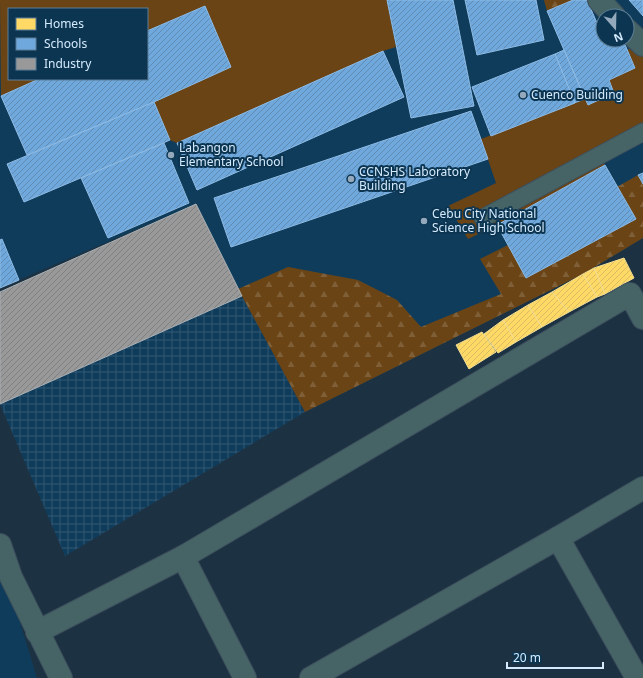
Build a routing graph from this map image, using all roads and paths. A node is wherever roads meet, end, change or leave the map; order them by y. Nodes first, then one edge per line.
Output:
1 (599, 0) edge
2 (606, 8) edge
3 (635, 38) edge
4 (643, 45) edge
5 (643, 132) edge
6 (483, 218) dead end
7 (643, 318) edge
8 (643, 488) edge
9 (558, 538) junction
10 (0, 545) edge
11 (183, 557) junction
12 (37, 632) junction
13 (61, 678) edge
14 (245, 678) edge
15 (311, 678) edge
16 (637, 678) edge

1 - 2 street
3 - 4 street
5 - 6 lane
7 - 11 street
8 - 9 street
9 - 15 street
9 - 16 street
10 - 12 street
11 - 12 street
11 - 14 street
12 - 13 street

